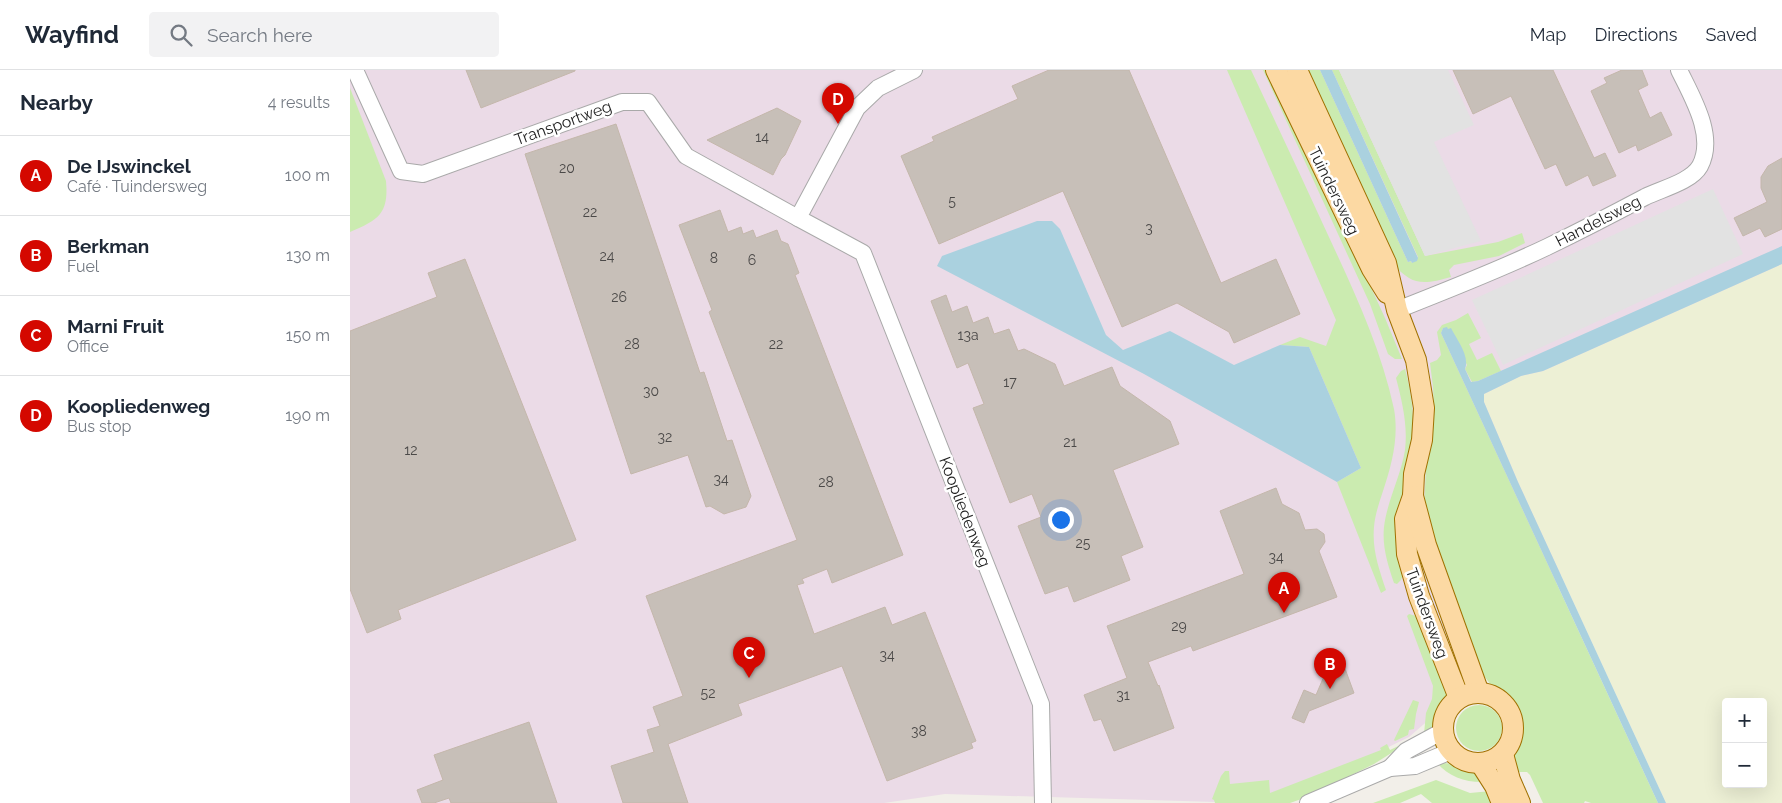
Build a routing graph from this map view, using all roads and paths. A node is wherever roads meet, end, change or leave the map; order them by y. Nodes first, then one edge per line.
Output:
1 (356, 70) edge
2 (914, 70) edge
3 (1276, 70) edge
4 (1297, 70) edge
5 (1679, 70) edge
6 (798, 218) junction
7 (1397, 310) junction
8 (1413, 496) junction
9 (1479, 693) junction
10 (1459, 698) junction
11 (1443, 731) junction
12 (1451, 751) junction
13 (1503, 754) junction
14 (1481, 764) junction
15 (1390, 768) junction
16 (1043, 803) edge
17 (1308, 803) edge
18 (1502, 803) edge
19 (1520, 803) edge

1 - 6 street, Transportweg
2 - 6 street
3 - 7 main road, Tuindersweg
4 - 7 main road, Tuindersweg
5 - 7 street, Handelsweg
6 - 16 street, Koopliedenweg
7 - 8 main road, Tuindersweg
8 - 9 main road, Tuindersweg
8 - 10 main road, Tuindersweg
9 - 10 main road
9 - 13 main road
10 - 11 main road
11 - 12 main road
11 - 15 street
12 - 14 main road
12 - 15 street
13 - 14 main road
13 - 19 main road
14 - 18 main road
15 - 17 street

